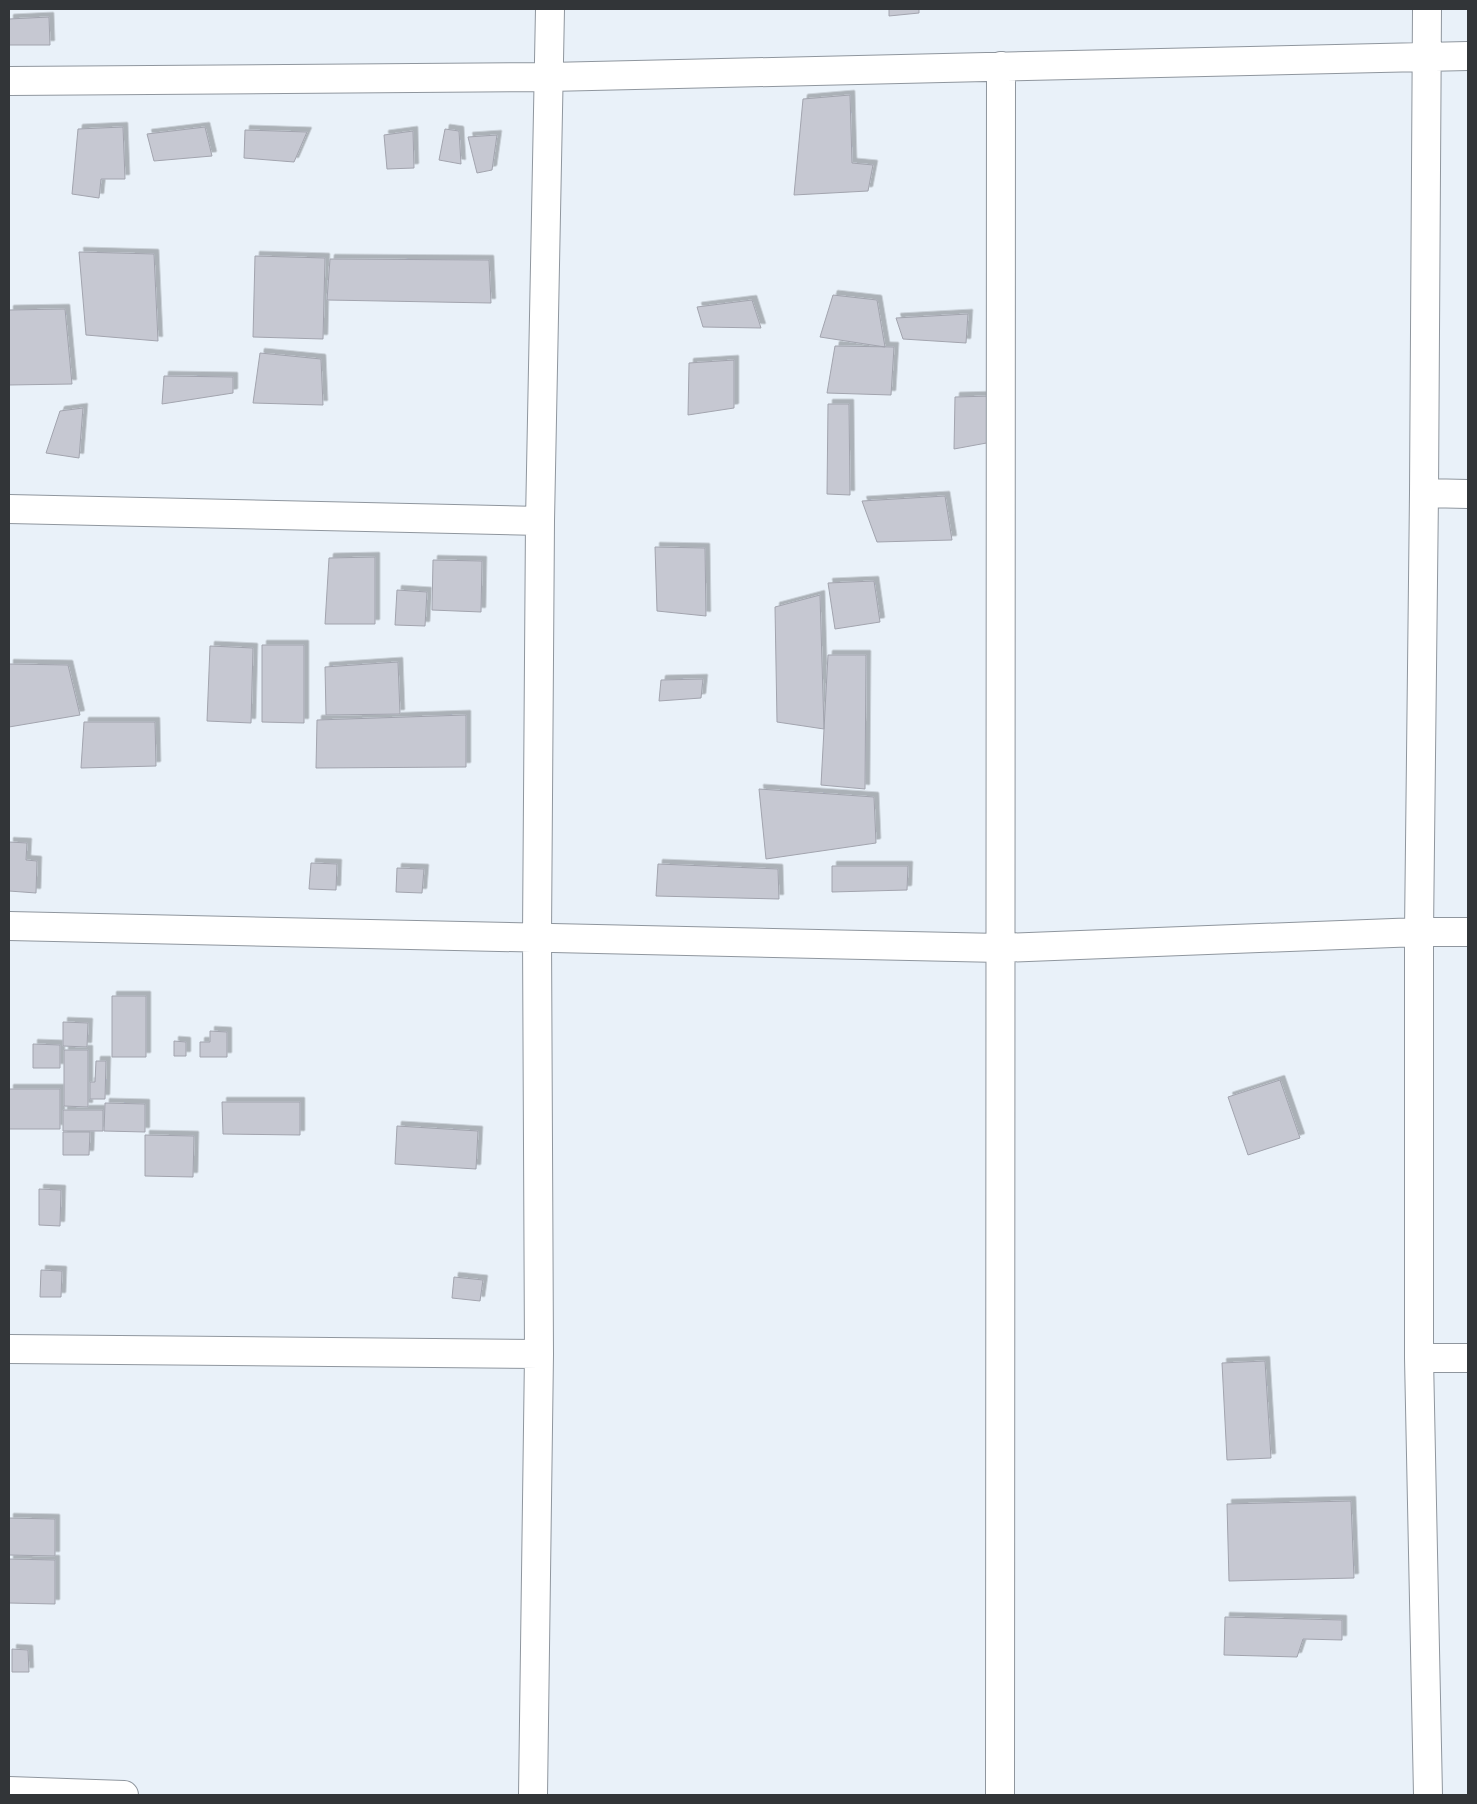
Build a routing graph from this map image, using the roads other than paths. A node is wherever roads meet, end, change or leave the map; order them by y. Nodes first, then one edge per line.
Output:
1 (550, 9) edge
2 (1427, 9) edge
3 (1426, 56) junction
4 (1468, 56) edge
5 (1001, 66) junction
6 (549, 77) junction
7 (9, 81) edge
8 (1424, 494) junction
9 (1468, 494) edge
10 (9, 509) edge
11 (540, 521) junction
12 (9, 926) edge
13 (1419, 932) junction
14 (1468, 932) edge
15 (537, 936) junction
16 (1000, 948) junction
17 (9, 1349) edge
18 (539, 1354) junction
19 (1419, 1358) junction
20 (1468, 1358) edge
21 (9, 1791) edge
22 (124, 1795) edge
23 (533, 1795) edge
24 (1000, 1795) edge
25 (1428, 1795) edge

1 - 6 street
2 - 3 street
3 - 4 street
3 - 5 street
3 - 8 street
5 - 6 street
5 - 16 street
6 - 7 street
6 - 11 street
8 - 9 street
8 - 13 street
10 - 11 street
11 - 15 street
12 - 15 street
13 - 14 street
13 - 16 street
13 - 19 street
15 - 16 street
15 - 18 street
16 - 24 street
17 - 18 street
18 - 23 street
19 - 20 street
19 - 25 street
21 - 22 street

